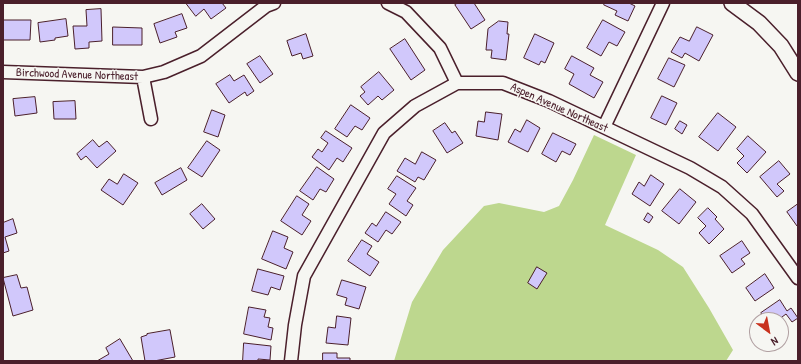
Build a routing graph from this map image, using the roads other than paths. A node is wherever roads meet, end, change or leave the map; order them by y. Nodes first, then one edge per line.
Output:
1 (274, 3) edge
2 (388, 3) edge
3 (663, 3) edge
4 (732, 3) edge
5 (3, 72) edge
6 (798, 73) edge
7 (144, 77) junction
8 (458, 83) junction
9 (151, 119) dead end
10 (604, 128) junction
11 (798, 278) edge
12 (291, 361) edge

1 - 7 street, Birchwood Avenue Northeast
2 - 8 street
3 - 10 street
4 - 6 street
5 - 7 street, Birchwood Avenue Northeast
7 - 9 street
8 - 10 street, Aspen Avenue Northeast
8 - 12 street, Aspen Avenue Northeast
10 - 11 street, Aspen Avenue Northeast

